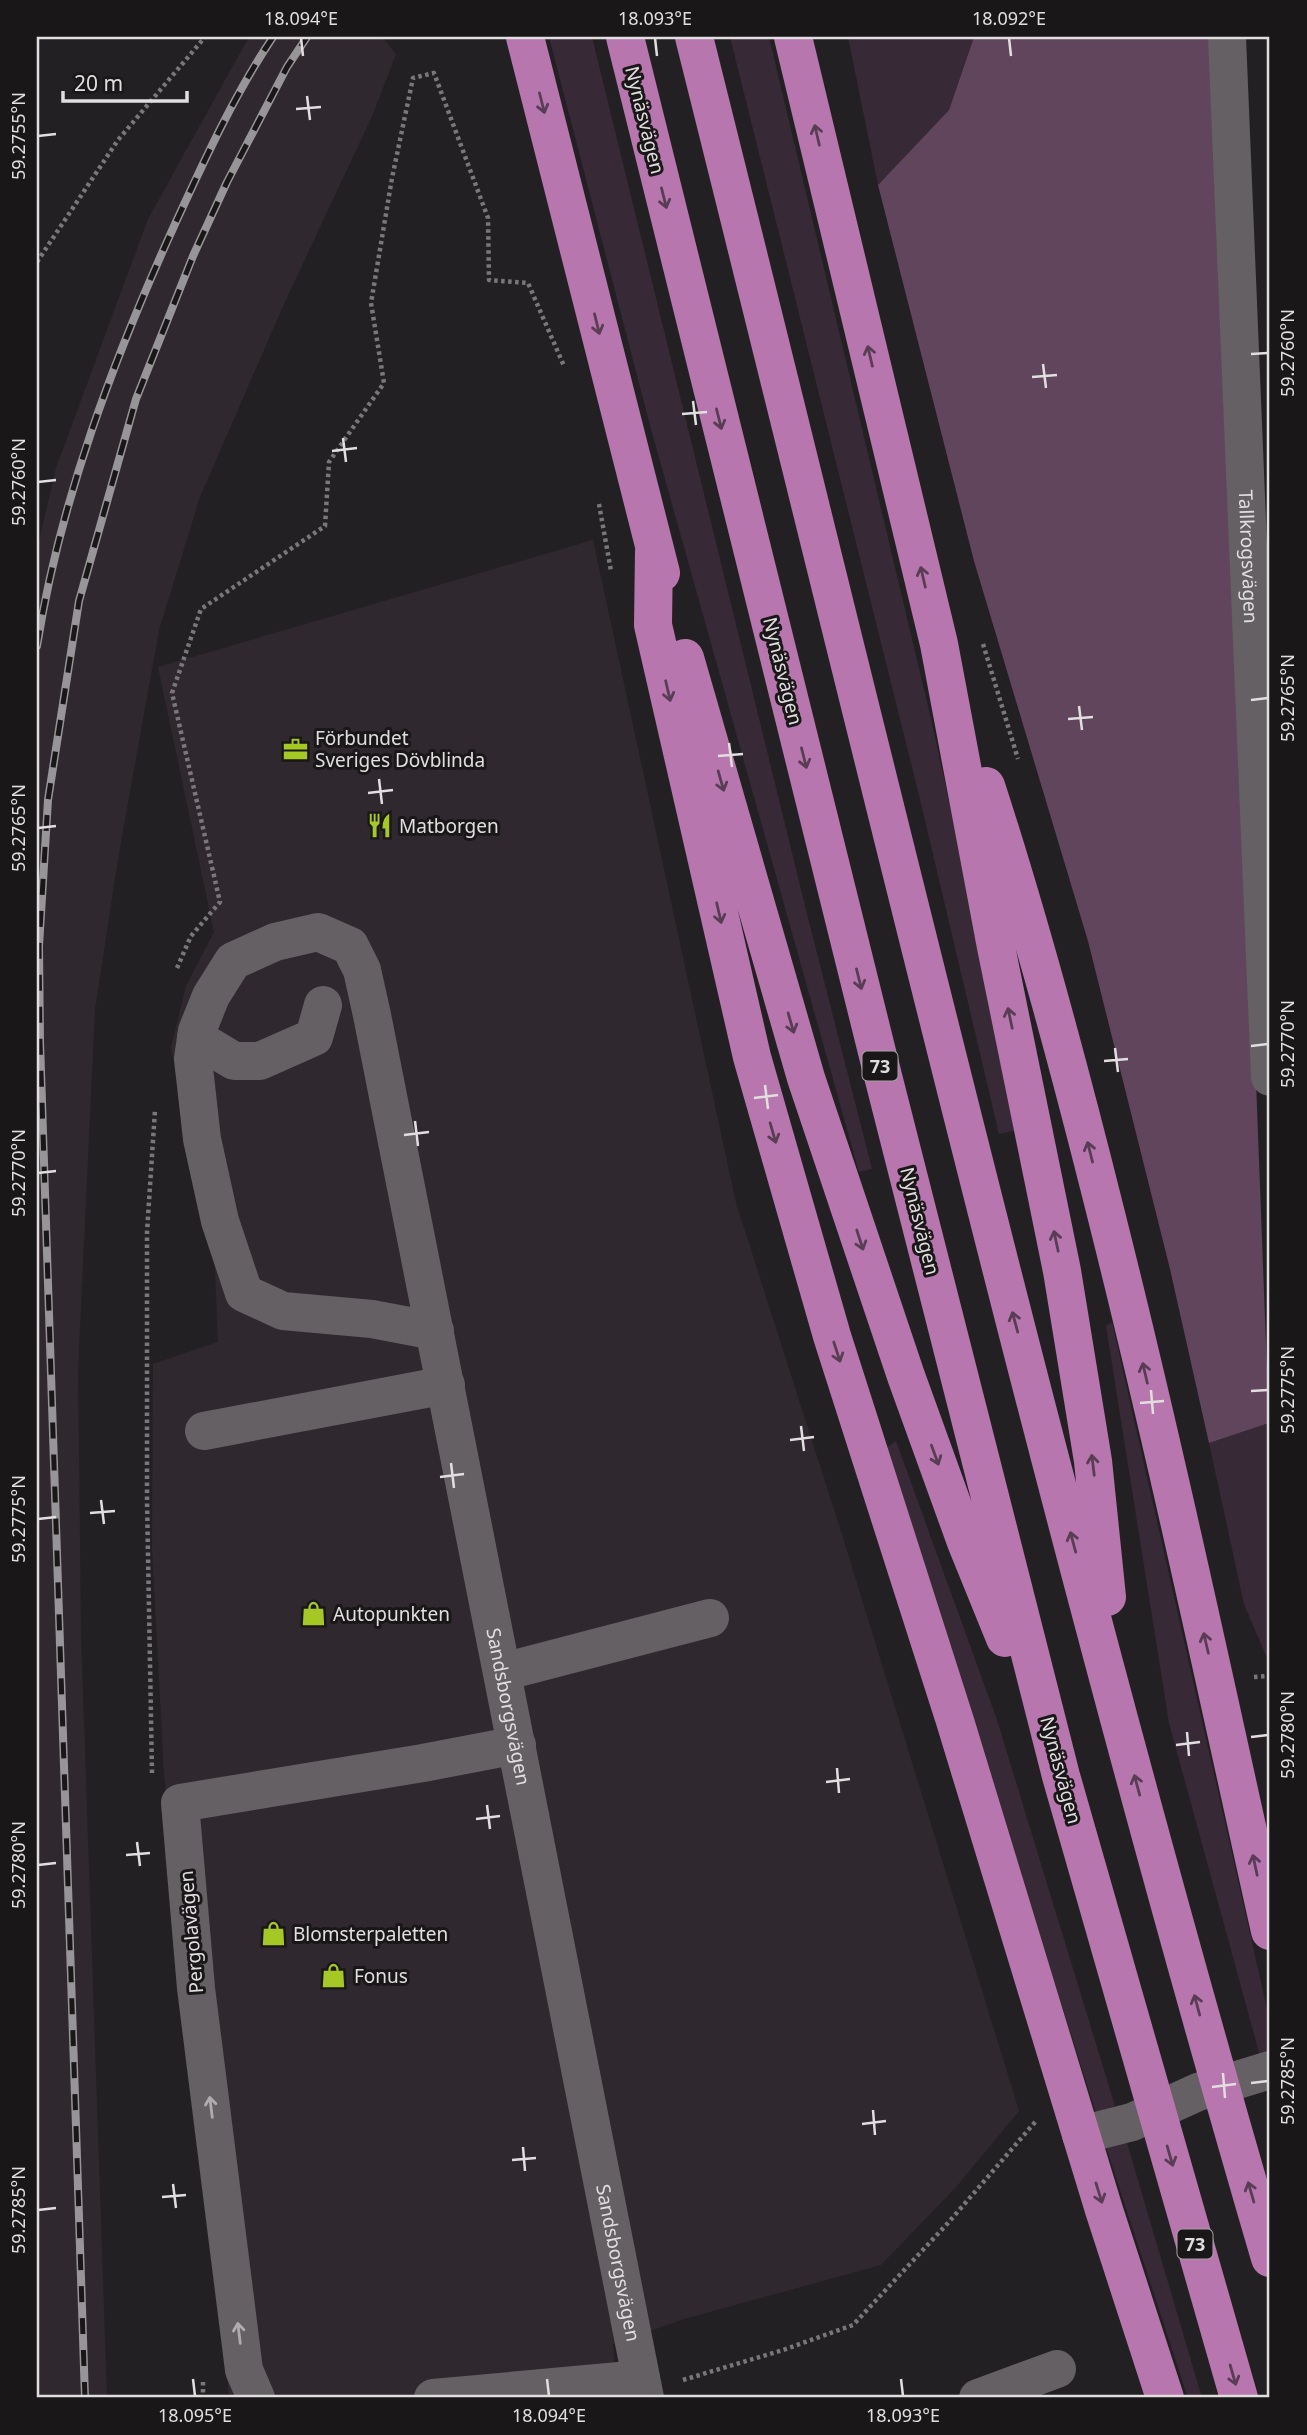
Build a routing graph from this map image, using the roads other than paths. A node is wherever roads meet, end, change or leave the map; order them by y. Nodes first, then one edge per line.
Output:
1 (525, 37) edge
2 (625, 37) edge
3 (694, 37) edge
4 (793, 37) edge
5 (1227, 37) edge
6 (654, 551) junction
7 (939, 644) junction
8 (1266, 878) edge
9 (323, 1005) dead end
10 (196, 1038) junction
11 (1270, 1077) edge
12 (435, 1331) junction
13 (446, 1385) junction
14 (204, 1431) dead end
15 (710, 1618) dead end
16 (503, 1672) junction
17 (1122, 1728) junction
18 (517, 1745) junction
19 (1061, 1776) junction
20 (1270, 1931) edge
21 (1270, 2070) edge
22 (1081, 2134) junction
23 (1270, 2258) edge
24 (1057, 2369) dead end
25 (643, 2389) edge
26 (256, 2398) edge
27 (433, 2398) edge
28 (978, 2398) edge
29 (1165, 2398) edge
30 (1240, 2398) edge

1 -> 6 highway
2 -> 19 highway, Nynäsvägen / 73
17 -> 3 highway
7 -> 4 highway
5 - 8 street, Tallkrogsvägen
6 -> 19 highway
6 -> 22 highway
17 -> 7 highway
20 -> 7 highway
8 - 11 street, Tallkrogsvägen
9 - 10 street
10 - 12 street, Sandsborgsvägen
10 - 12 street, Sandsborgsvägen
12 - 13 street, Sandsborgsvägen
13 - 14 street
13 - 16 street, Sandsborgsvägen
15 - 16 street
16 - 18 street, Sandsborgsvägen
23 -> 17 highway
18 - 25 street, Sandsborgsvägen
26 -> 18 street, Pergolavägen
19 -> 30 highway, Nynäsvägen / 73
21 - 22 street
22 -> 29 highway
24 - 28 street
25 - 27 street

